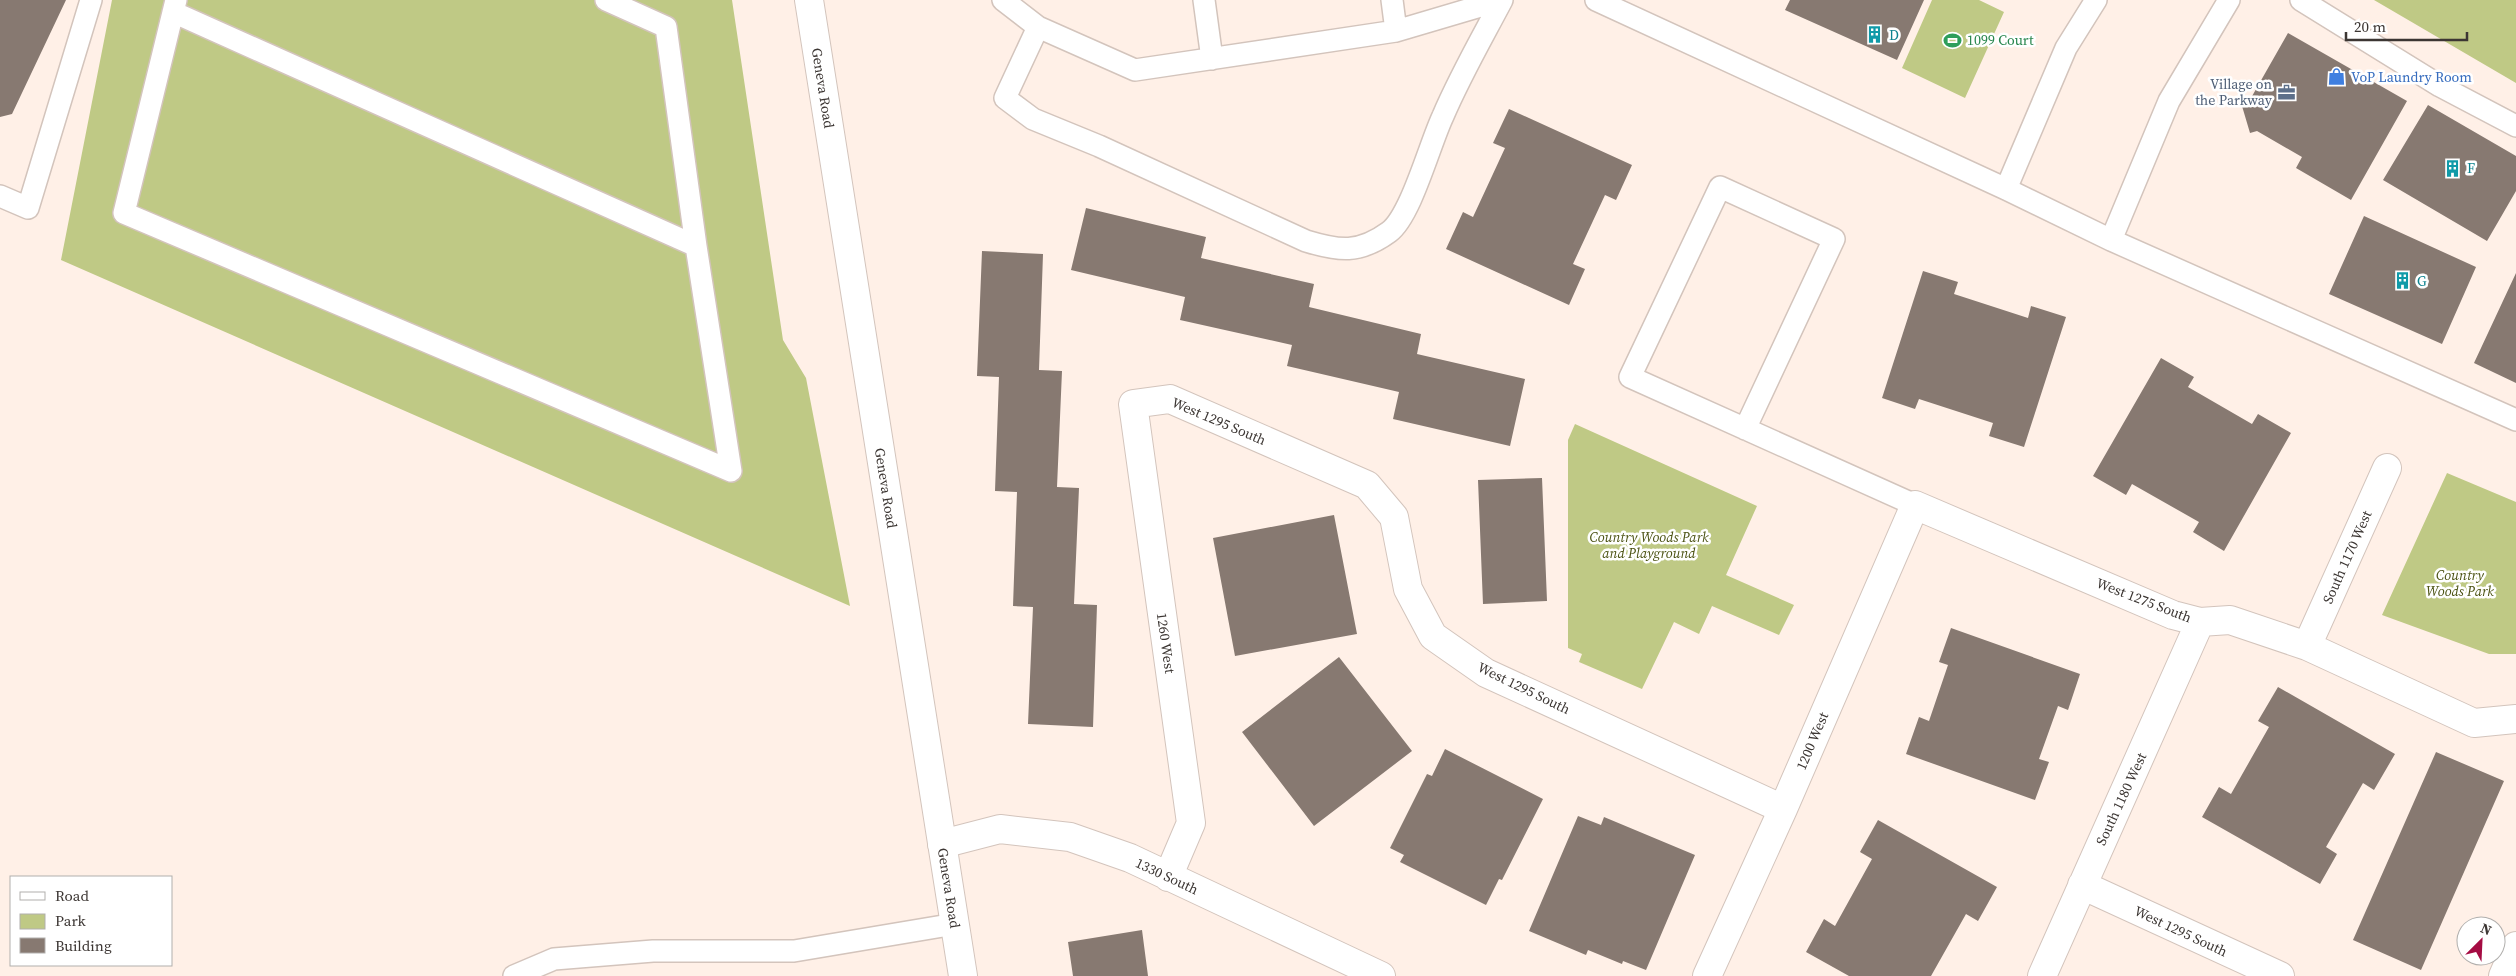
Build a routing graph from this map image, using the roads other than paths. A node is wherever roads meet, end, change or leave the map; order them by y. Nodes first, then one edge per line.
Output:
1 (90, 0) edge
2 (606, 0) edge
3 (810, 0) edge
4 (1003, 0) edge
5 (1204, 0) edge
6 (1392, 0) edge
7 (1501, 0) edge
8 (1596, 0) edge
9 (2096, 0) edge
10 (2228, 0) edge
11 (2301, 0) edge
12 (174, 6) edge
13 (1038, 27) junction
14 (1396, 31) junction
15 (1212, 59) junction
16 (2516, 126) edge
17 (2006, 189) junction
18 (0, 196) edge
19 (2111, 240) junction
20 (696, 246) junction
21 (1133, 404) joint
22 (2516, 420) edge
23 (1745, 428) junction
24 (2386, 468) dead end
25 (1915, 505) junction
26 (2200, 622) junction
27 (2306, 646) junction
28 (2516, 719) edge
29 (1783, 809) junction
30 (942, 844) junction
31 (1168, 877) junction
32 (2082, 885) junction
33 (955, 924) junction
34 (2516, 946) edge
35 (514, 976) edge
36 (963, 976) edge
37 (1381, 976) edge
38 (1707, 976) edge
39 (2042, 976) edge
40 (2280, 976) edge
41 (2503, 976) edge

1 - 18 lane
2 - 20 lane
3 - 30 street, Geneva Road
4 - 13 lane
5 - 15 lane
6 - 14 lane
7 - 13 lane
7 - 14 lane
8 - 17 lane
9 - 17 lane
10 - 19 lane
11 - 16 lane
12 - 20 lane
12 - 20 lane
13 - 15 lane
14 - 15 lane
17 - 19 lane
19 - 22 lane
21 - 29 street, West 1295 South
21 - 31 street, 1260 West
23 - 23 lane
23 - 25 lane
24 - 27 street, South 1170 West
25 - 26 street, West 1275 South
25 - 29 street, 1200 West
26 - 27 street, West 1275 South
26 - 32 street, South 1180 West
27 - 28 street, West 1275 South
29 - 38 street, 1200 West
30 - 31 street, 1330 South
30 - 33 street, Geneva Road
31 - 37 street, 1330 South
32 - 39 street, South 1180 West
32 - 40 street, West 1295 South
33 - 35 lane
33 - 36 street, Geneva Road
34 - 41 street

